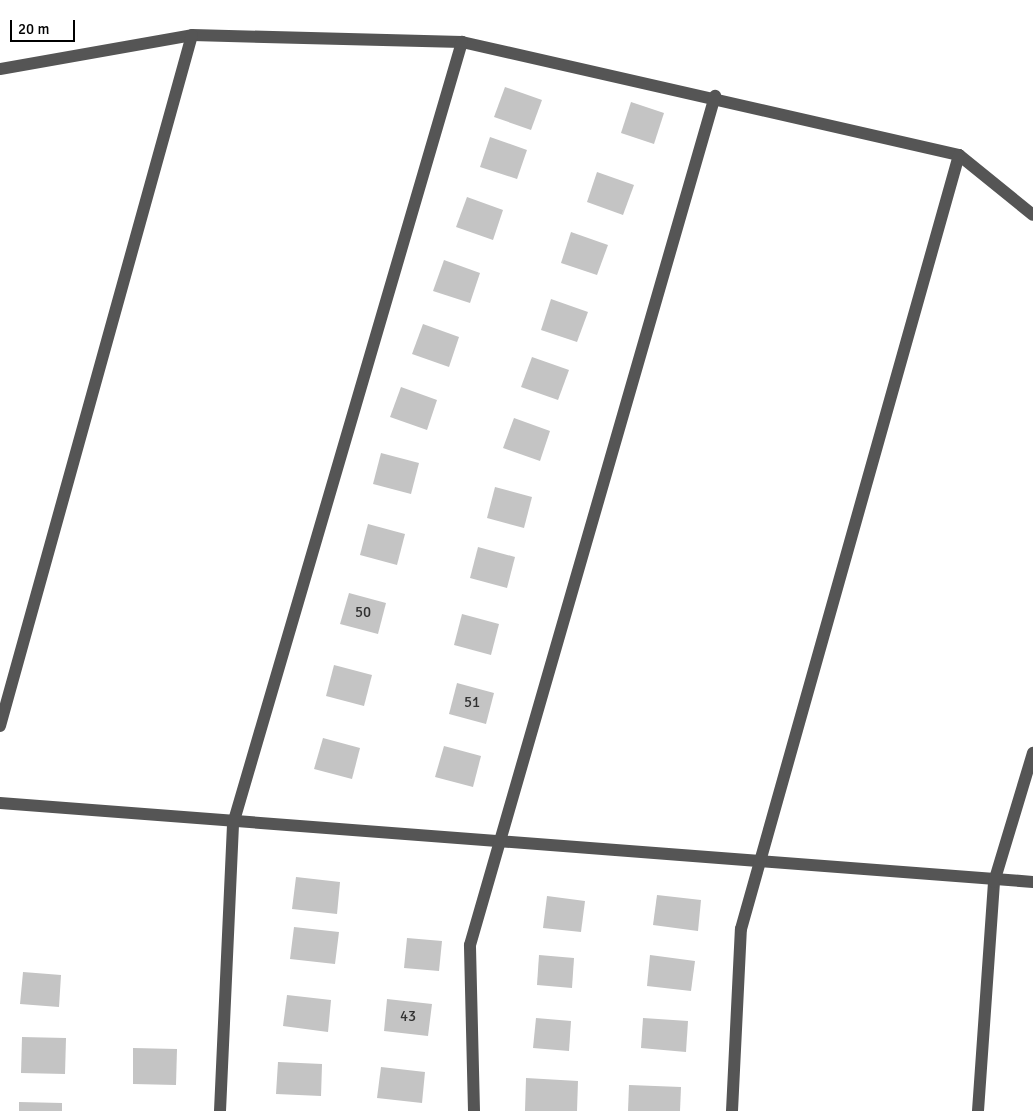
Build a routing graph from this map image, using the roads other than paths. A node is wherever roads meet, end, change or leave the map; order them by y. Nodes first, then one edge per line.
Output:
1 (192, 35) junction
2 (462, 42) junction
3 (0, 69) edge
4 (714, 98) junction
5 (959, 155) junction
6 (1033, 215) edge
7 (0, 726) edge
8 (1033, 753) edge
9 (0, 803) edge
10 (234, 821) junction
11 (500, 841) junction
12 (760, 861) junction
13 (995, 879) junction
14 (1033, 882) edge
15 (220, 1111) edge
16 (474, 1111) edge
17 (732, 1111) edge
18 (978, 1111) edge

1 - 2 street
1 - 3 street
1 - 7 street
2 - 4 street
2 - 10 street
4 - 5 street
4 - 11 street
5 - 6 street
5 - 12 street
8 - 13 street
9 - 10 street
10 - 11 street
10 - 15 street
11 - 12 street
11 - 16 street
12 - 13 street
12 - 17 street
13 - 14 street
13 - 18 street

